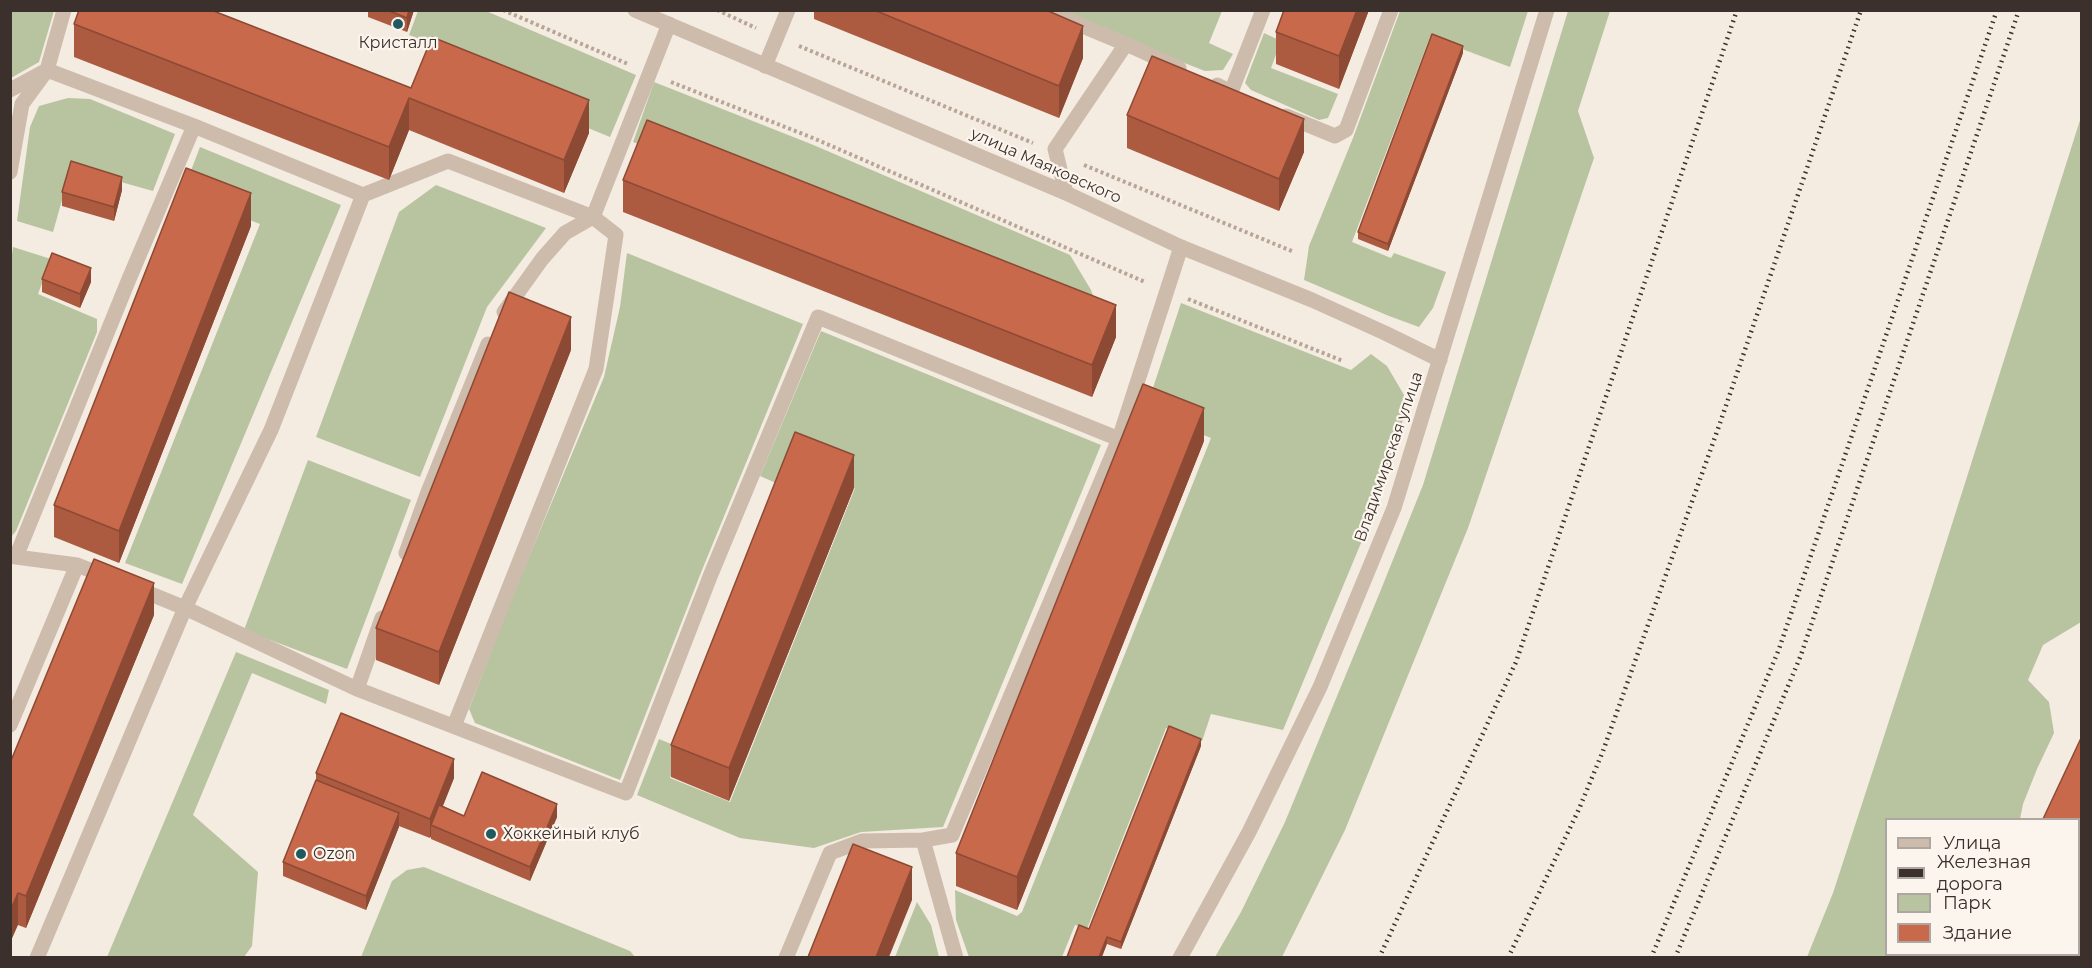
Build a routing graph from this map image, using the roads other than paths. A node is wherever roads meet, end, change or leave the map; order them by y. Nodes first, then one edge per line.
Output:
1 (64, 10) edge
2 (635, 10) edge
3 (788, 10) edge
4 (1044, 10) edge
5 (1263, 10) edge
6 (1391, 10) edge
7 (1547, 10) edge
8 (669, 24) junction
9 (1126, 44) junction
10 (765, 66) junction
11 (47, 70) junction
12 (10, 90) edge
13 (1273, 110) edge
14 (194, 126) junction
15 (10, 172) edge
16 (1066, 193) junction
17 (363, 195) junction
18 (593, 218) junction
19 (1181, 247) junction
20 (1440, 360) junction
21 (1119, 439) junction
22 (13, 557) edge
23 (76, 564) junction
24 (400, 568) edge
25 (388, 601) edge
26 (186, 608) junction
27 (357, 689) junction
28 (10, 725) edge
29 (454, 726) junction
30 (923, 840) junction
31 (37, 957) edge
32 (786, 957) edge
33 (956, 957) edge
34 (1180, 957) edge

1 - 11 street
2 - 8 street, улица Маяковского
3 - 10 street
4 - 9 street
5 - 9 street
6 - 13 street
7 - 20 street, Владимирская улица
8 - 10 street, улица Маяковского
8 - 18 street
9 - 16 street
10 - 16 street, улица Маяковского
11 - 12 street
11 - 14 street
11 - 15 street
14 - 17 street
14 - 22 street
16 - 19 street, улица Маяковского
17 - 18 street
17 - 26 street
18 - 24 street
18 - 29 street
19 - 20 street, улица Маяковского
19 - 21 street
20 - 34 street, Владимирская улица
21 - 29 street
21 - 30 street
22 - 23 street
23 - 26 street
23 - 28 street
25 - 27 street
26 - 27 street
26 - 31 street
27 - 29 street
30 - 32 street
30 - 33 street

